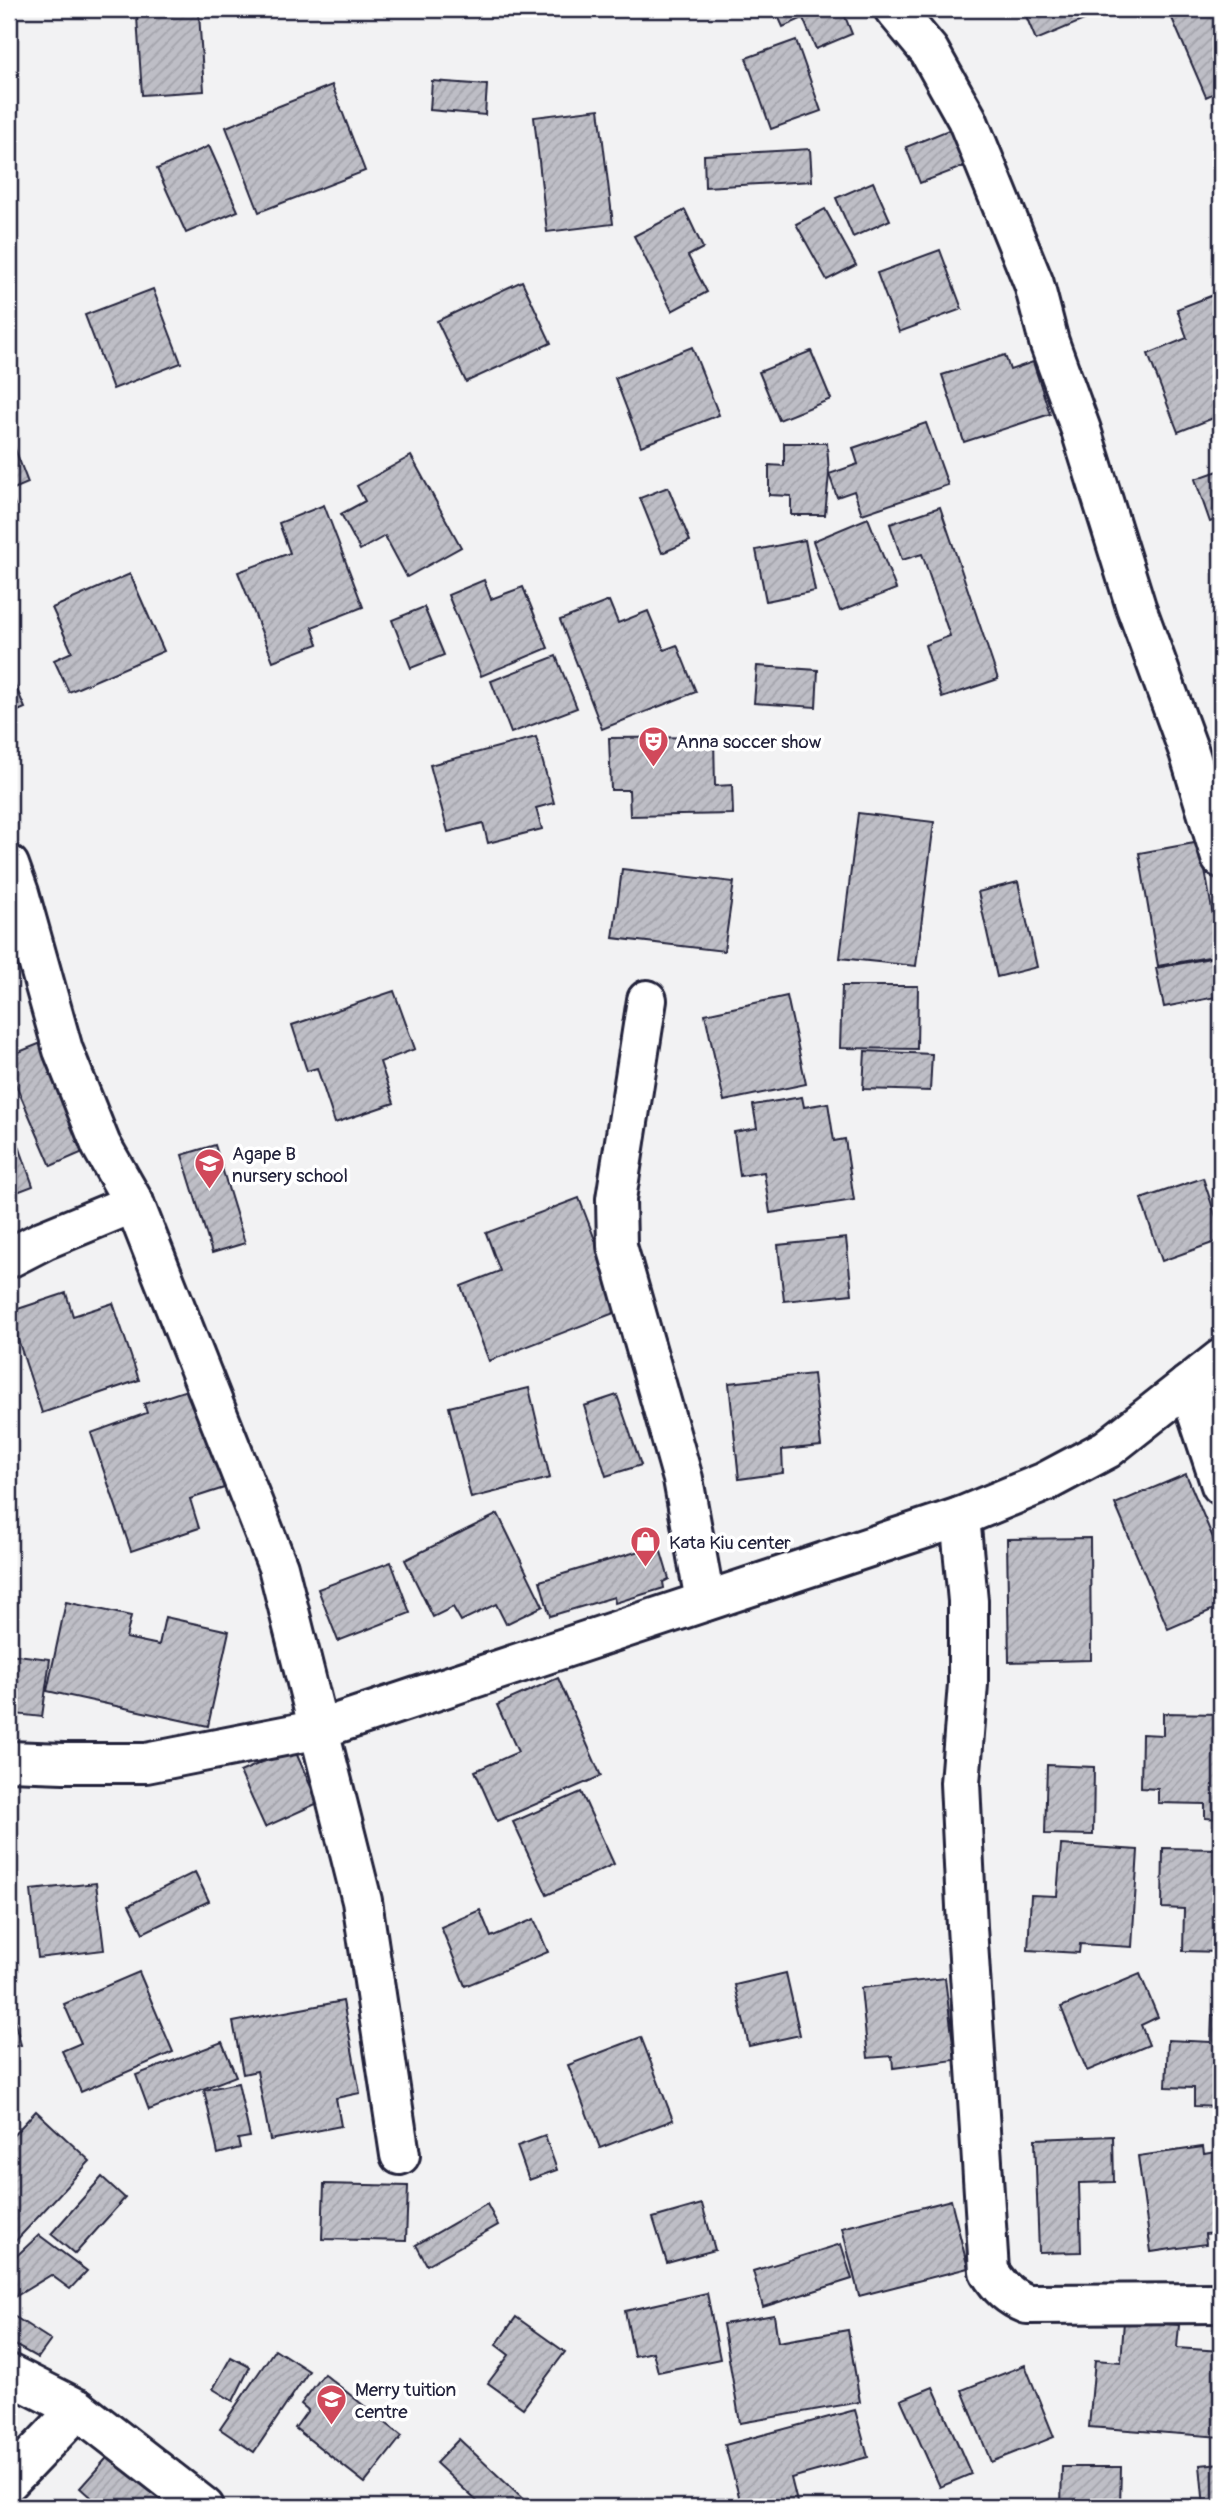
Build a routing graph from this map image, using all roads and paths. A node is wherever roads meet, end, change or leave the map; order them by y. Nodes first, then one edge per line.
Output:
1 (894, 9) edge
2 (1221, 858) edge
3 (9, 865) edge
4 (647, 1000) dead end
5 (134, 1203) junction
6 (9, 1258) edge
7 (1221, 1359) edge
8 (1188, 1385) junction
9 (1221, 1485) edge
10 (960, 1517) junction
11 (705, 1601) junction
12 (320, 1729) junction
13 (9, 1761) edge
14 (400, 2155) dead end
15 (1221, 2302) edge
16 (9, 2374) edge
17 (78, 2409) junction
18 (9, 2481) edge
19 (204, 2507) edge

1 - 2 street
3 - 5 street
4 - 11 street
5 - 6 street
5 - 12 street
7 - 8 street
8 - 9 street
8 - 10 street
10 - 11 street
10 - 15 street
11 - 12 street
12 - 13 street
12 - 14 street
16 - 17 street
17 - 18 street
17 - 19 street

